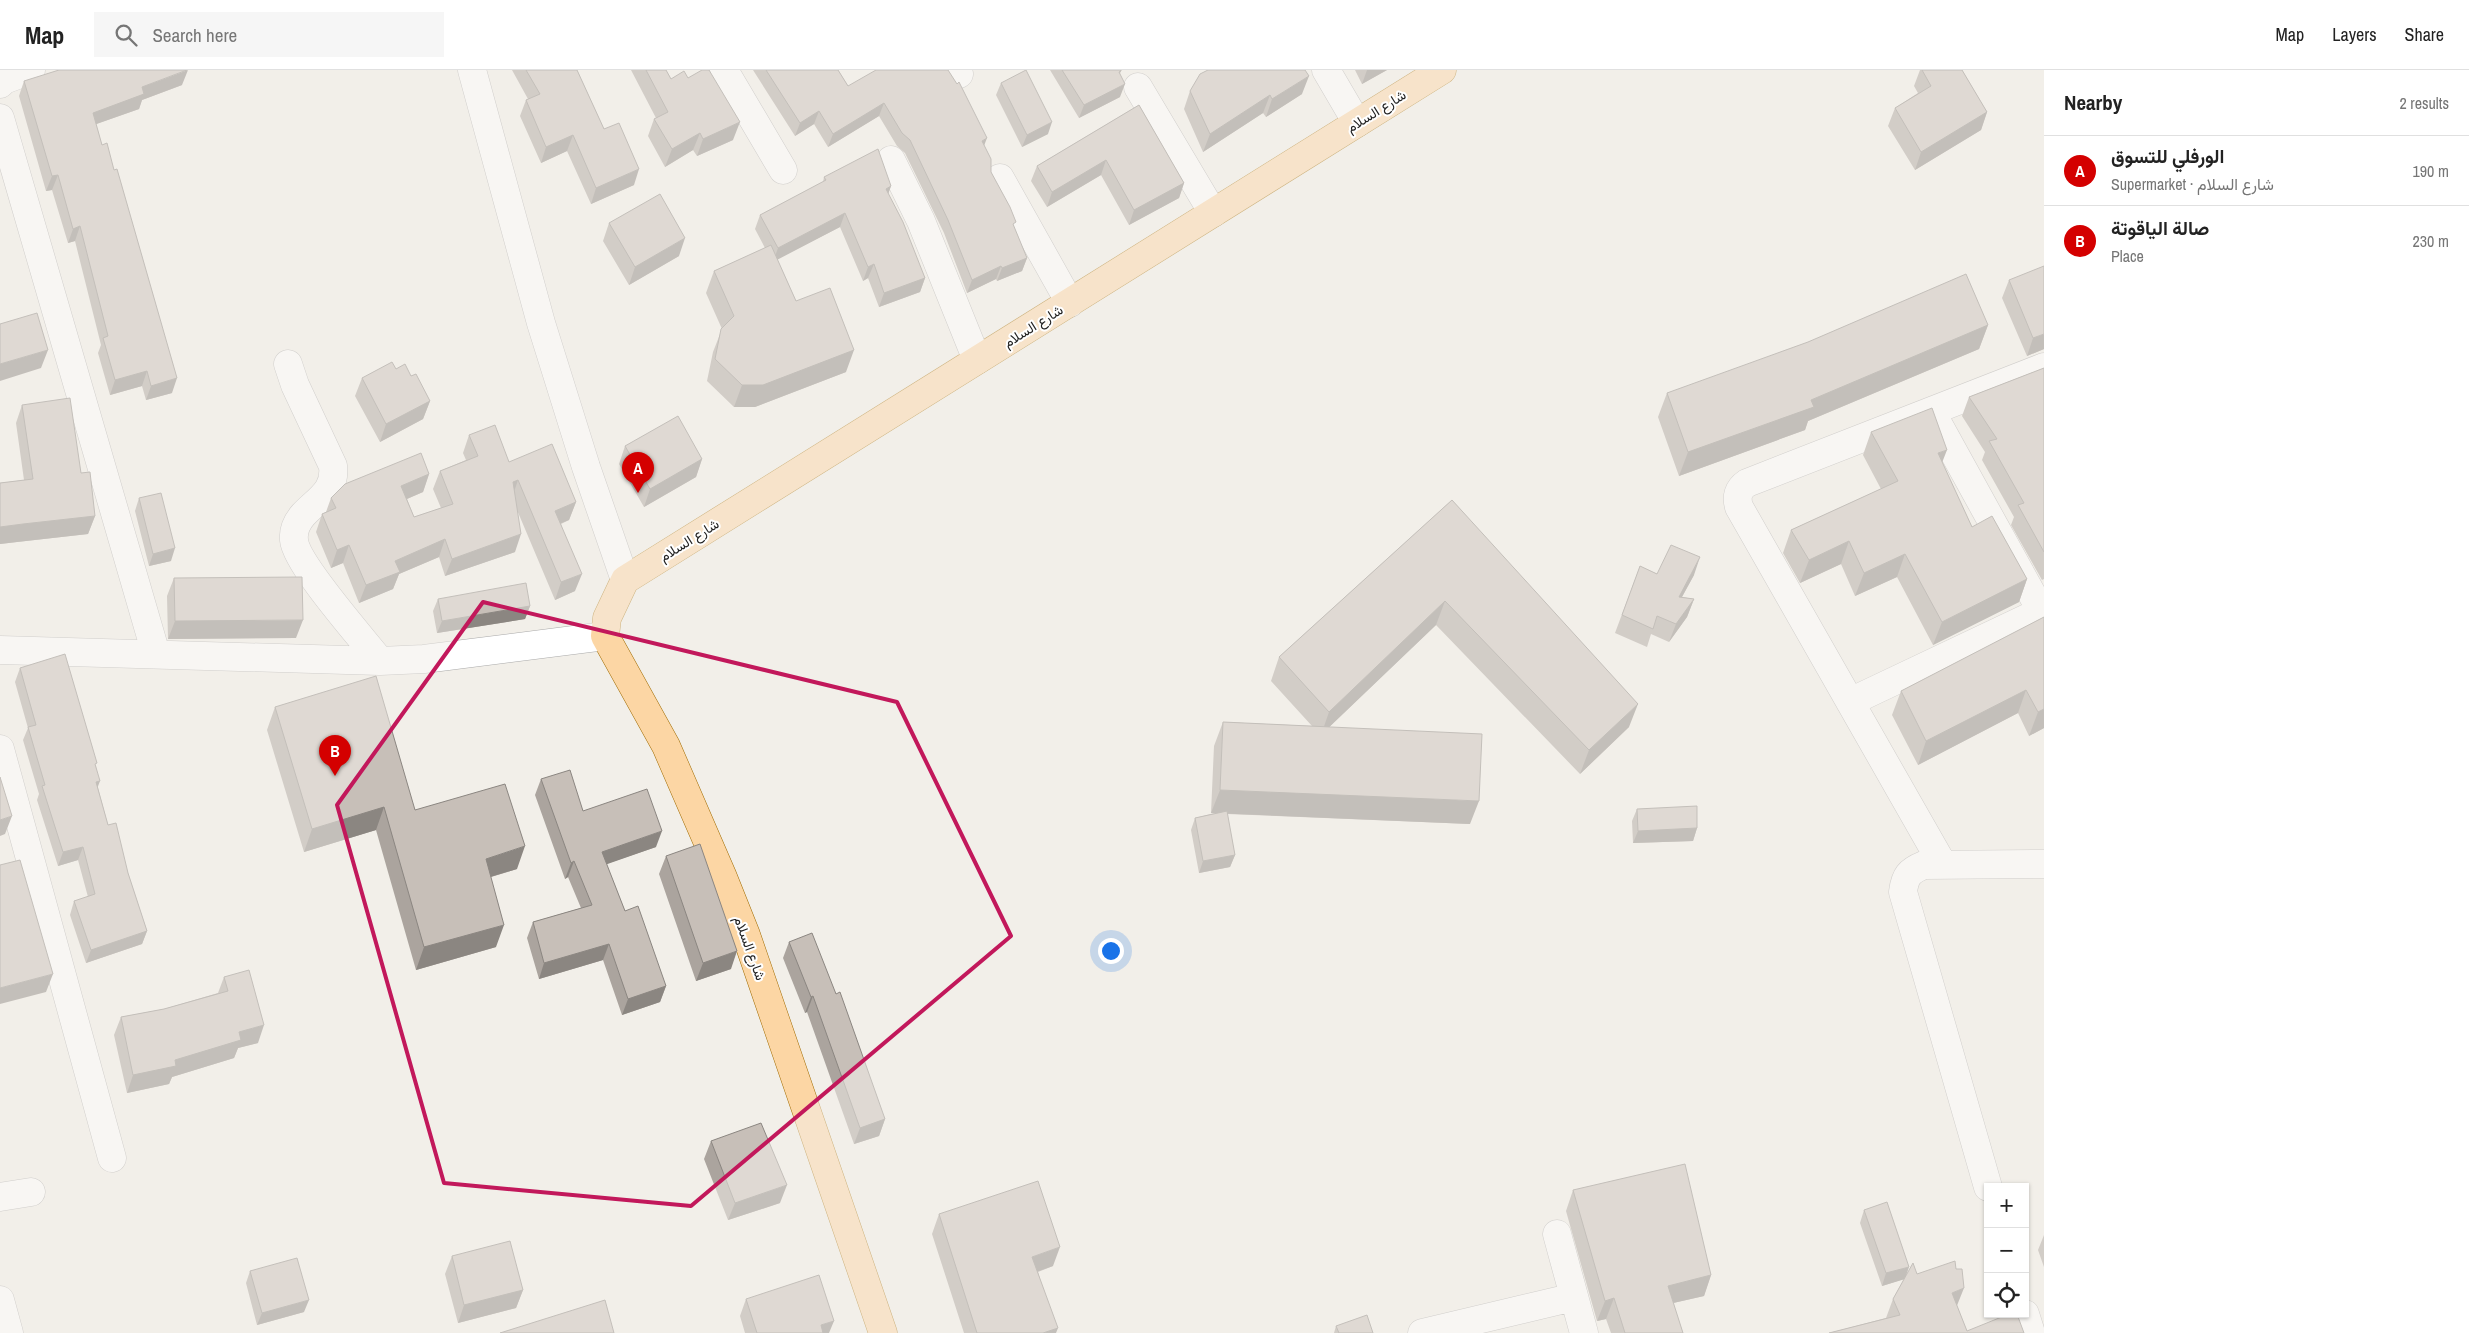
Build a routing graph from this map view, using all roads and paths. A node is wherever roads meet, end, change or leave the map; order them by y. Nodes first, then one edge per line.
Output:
1 (31, 70) edge
2 (472, 70) edge
3 (724, 70) edge
4 (1326, 70) edge
5 (1442, 70) edge
6 (0, 84) edge
7 (1138, 87) dead end
8 (0, 118) edge
9 (1357, 123) junction
10 (891, 160) dead end
11 (783, 170) dead end
12 (1000, 178) dead end
13 (1213, 213) junction
14 (1070, 303) junction
15 (977, 360) junction
16 (288, 364) dead end
17 (2044, 367) edge
18 (1931, 411) junction
19 (625, 580) junction
20 (2043, 612) edge
21 (605, 636) junction
22 (0, 650) edge
23 (156, 654) junction
24 (380, 660) junction
25 (1850, 702) junction
26 (0, 750) edge
27 (2044, 864) edge
28 (1944, 865) junction
29 (112, 1158) dead end
30 (1987, 1183) edge
31 (31, 1192) dead end
32 (0, 1197) edge
33 (1557, 1234) dead end
34 (1574, 1297) junction
35 (0, 1300) edge
36 (2026, 1318) edge
37 (9, 1333) edge
38 (883, 1333) edge
39 (1422, 1333) edge
40 (1584, 1333) edge
41 (2031, 1333) edge

1 - 6 street
2 - 19 street
3 - 11 street
4 - 9 street
5 - 9 main road, شارع السلام
7 - 13 street
8 - 23 street
9 - 13 main road, شارع السلام
10 - 15 street
12 - 14 street
13 - 14 main road, شارع السلام
14 - 15 main road, شارع السلام
15 - 19 main road, شارع السلام
16 - 24 street
17 - 18 street
18 - 20 street
18 - 25 street
19 - 21 main road
20 - 25 street
21 - 24 street
21 - 38 main road, شارع السلام
22 - 23 street
23 - 24 street
25 - 28 street
26 - 29 street
27 - 28 street
28 - 30 street
31 - 32 street
33 - 34 street
34 - 39 street
34 - 40 street
35 - 37 street
36 - 41 street

